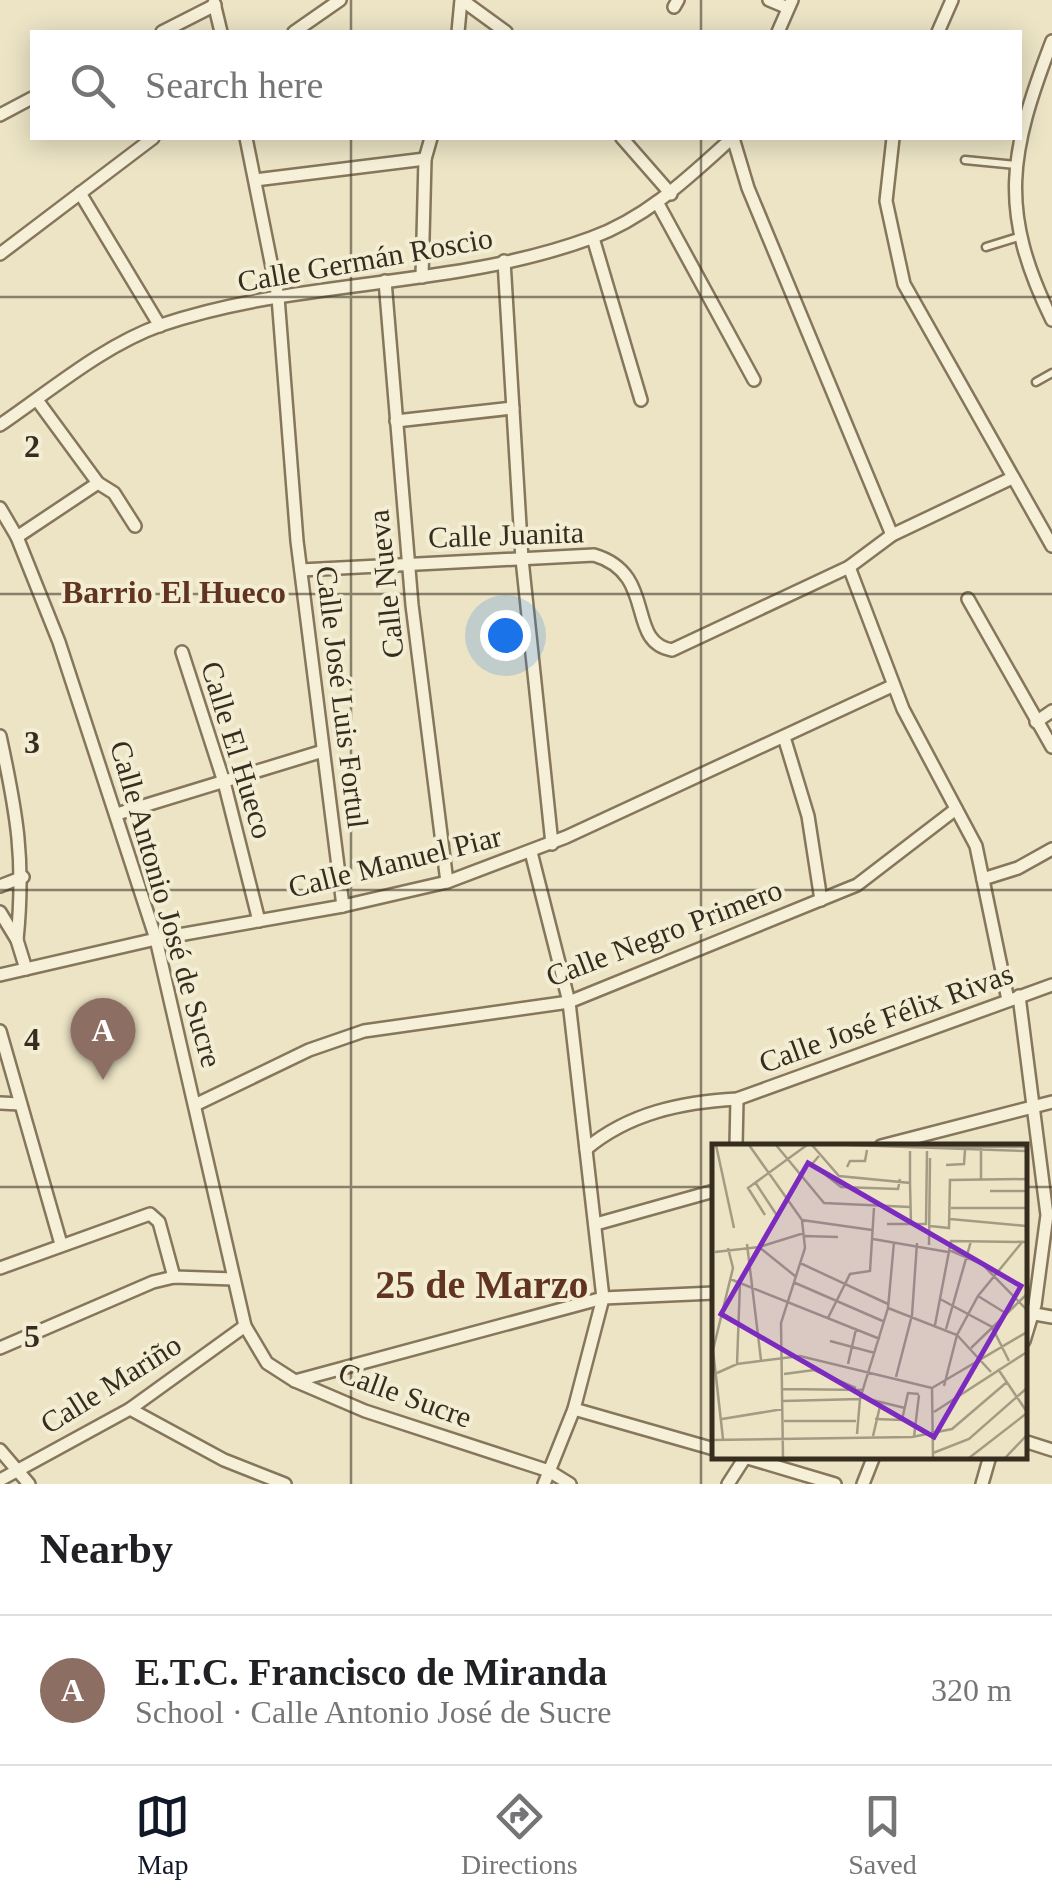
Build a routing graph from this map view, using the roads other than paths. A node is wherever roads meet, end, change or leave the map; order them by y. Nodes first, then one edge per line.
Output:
1 (340, 0) edge
2 (462, 0) edge
3 (770, 0) edge
4 (952, 0) edge
5 (214, 3) edge
6 (790, 4) edge
7 (166, 30) edge
8 (221, 30) edge
9 (297, 30) edge
10 (458, 30) edge
11 (503, 30) edge
12 (779, 30) edge
13 (939, 30) edge
14 (1052, 41) edge
15 (30, 99) edge
16 (0, 115) edge
17 (1022, 134) edge
18 (150, 140) edge
19 (246, 140) edge
20 (430, 140) edge
21 (624, 140) edge
22 (731, 140) edge
23 (734, 140) edge
24 (892, 140) edge
25 (1021, 140) edge
26 (424, 159) junction
27 (965, 160) dead end
28 (1016, 165) junction
29 (255, 180) junction
30 (80, 192) junction
31 (671, 194) junction
32 (656, 202) junction
33 (593, 238) junction
34 (1018, 238) junction
35 (986, 247) dead end
36 (0, 254) edge
37 (504, 261) junction
38 (422, 277) junction
39 (385, 280) junction
40 (278, 296) junction
41 (1052, 320) edge
42 (160, 326) junction
43 (1052, 373) edge
44 (754, 380) dead end
45 (1036, 382) dead end
46 (37, 400) junction
47 (640, 400) dead end
48 (513, 408) junction
49 (396, 421) junction
50 (0, 424) edge
51 (1012, 478) junction
52 (98, 483) junction
53 (0, 508) edge
54 (135, 526) dead end
55 (892, 535) junction
56 (17, 536) junction
57 (1052, 546) edge
58 (522, 559) junction
59 (408, 564) junction
60 (849, 567) junction
61 (301, 570) junction
62 (968, 599) dead end
63 (182, 652) dead end
64 (892, 686) junction
65 (1052, 711) edge
66 (1036, 722) junction
67 (0, 736) edge
68 (784, 736) junction
69 (1052, 747) edge
70 (323, 750) junction
71 (224, 782) junction
72 (956, 809) junction
73 (117, 814) junction
74 (552, 844) junction
75 (1052, 849) edge
76 (532, 852) junction
77 (24, 877) junction
78 (983, 878) junction
79 (447, 882) junction
80 (0, 886) edge
81 (821, 900) junction
82 (343, 906) junction
83 (0, 912) edge
84 (260, 922) junction
85 (156, 939) junction
86 (17, 940) junction
87 (26, 969) junction
88 (0, 975) edge
89 (1052, 984) edge
90 (1013, 998) junction
91 (568, 1002) junction
92 (0, 1030) edge
93 (737, 1099) junction
94 (0, 1102) edge
95 (1052, 1102) edge
96 (20, 1104) junction
97 (197, 1104) junction
98 (1035, 1106) junction
99 (736, 1144) edge
100 (889, 1144) edge
101 (586, 1149) junction
102 (712, 1192) edge
103 (596, 1224) junction
104 (62, 1244) junction
105 (0, 1268) edge
106 (174, 1276) junction
107 (234, 1278) junction
108 (712, 1293) edge
109 (603, 1298) junction
110 (1029, 1312) edge
111 (1052, 1317) edge
112 (245, 1326) junction
113 (0, 1348) edge
114 (295, 1381) junction
115 (130, 1409) junction
116 (574, 1409) junction
117 (1027, 1442) edge
118 (712, 1448) edge
119 (0, 1450) edge
120 (1052, 1450) edge
121 (743, 1459) edge
122 (751, 1459) edge
123 (873, 1459) edge
124 (989, 1459) edge
125 (17, 1470) junction
126 (549, 1470) junction
127 (0, 1480) edge
128 (29, 1484) edge
129 (284, 1484) edge
130 (544, 1484) edge
131 (570, 1484) edge
132 (728, 1484) edge
133 (835, 1484) edge
134 (863, 1484) edge
135 (982, 1484) edge

1 - 9 street
2 - 10 street
2 - 11 street
3 - 6 street
4 - 13 street
5 - 7 street
5 - 8 street
6 - 12 street
14 - 17 street
15 - 16 street
18 - 30 street
19 - 29 street, Calle José Luis Fortul
20 - 26 street
21 - 31 street
22 - 31 street, Calle Germán Roscio
23 - 55 street
24 - 51 street
25 - 28 street
26 - 29 street
26 - 38 street
27 - 28 lane
28 - 34 street
29 - 40 street, Calle José Luis Fortul
30 - 36 street
30 - 42 street
31 - 32 street, Calle Germán Roscio
32 - 33 street, Calle Germán Roscio
32 - 44 street
33 - 37 street, Calle Germán Roscio
33 - 47 street
34 - 35 lane
34 - 41 street
37 - 38 street, Calle Germán Roscio
37 - 48 street
38 - 39 street, Calle Germán Roscio
39 - 40 street, Calle Germán Roscio
39 - 49 street, Calle Nueva
40 - 42 street, Calle Germán Roscio
40 - 61 street, Calle José Luis Fortul
42 - 46 street, Calle Germán Roscio
43 - 45 lane
46 - 50 street, Calle Germán Roscio
46 - 52 street
48 - 49 street
48 - 58 street
49 - 59 street, Calle Nueva
51 - 55 street
51 - 57 street
52 - 54 street
52 - 56 street
53 - 56 street, Calle Antonio José de Sucre
55 - 60 street
56 - 73 street, Calle Antonio José de Sucre
58 - 59 street, Calle Juanita
58 - 60 street, Calle Juanita
58 - 74 street
59 - 61 street, Calle Juanita
59 - 79 street, Calle Nueva
60 - 64 street
61 - 70 street, Calle José Luis Fortul
62 - 66 street
63 - 71 street, Calle El Hueco
64 - 68 street, Calle Manuel Piar
64 - 72 street
65 - 66 street
66 - 69 street
67 - 77 street
68 - 74 street, Calle Manuel Piar
68 - 81 street
70 - 71 street
70 - 82 street, Calle José Luis Fortul
71 - 73 street
71 - 84 street, Calle El Hueco
72 - 78 street
72 - 81 street, Calle Negro Primero
73 - 85 street, Calle Antonio José de Sucre
74 - 76 street, Calle Manuel Piar
75 - 78 street
76 - 79 street, Calle Manuel Piar
76 - 91 street
77 - 80 street
77 - 86 street
78 - 90 street
79 - 82 street, Calle Manuel Piar
81 - 91 street, Calle Negro Primero
82 - 84 street, Calle Manuel Piar
83 - 86 street
84 - 85 street, Calle Manuel Piar
85 - 87 street, Calle Manuel Piar
85 - 97 street, Calle Antonio José de Sucre
86 - 87 street
87 - 88 street, Calle Manuel Piar
89 - 90 street, Calle José Félix Rivas
90 - 93 street, Calle José Félix Rivas
90 - 98 street
91 - 97 street, Calle Negro Primero
91 - 101 street
92 - 96 street
93 - 99 street
93 - 101 street, Calle José Félix Rivas
94 - 96 street
95 - 98 street
96 - 104 street
97 - 107 street, Calle Antonio José de Sucre
98 - 100 street
98 - 110 street
101 - 103 street
102 - 103 street
103 - 109 street
104 - 105 street
104 - 106 street
106 - 107 street
106 - 113 street
107 - 112 street, Calle Antonio José de Sucre
108 - 109 street
109 - 114 street
109 - 116 street
110 - 111 street
112 - 114 street, Calle Sucre
112 - 115 street, Calle Mariño
114 - 126 street, Calle Sucre
115 - 125 street, Calle Mariño
115 - 129 street
116 - 118 street
116 - 126 street
117 - 120 street
119 - 125 street
121 - 132 street
122 - 133 street
123 - 134 street
124 - 135 street
125 - 127 street, Calle Mariño
125 - 128 street
126 - 130 street
126 - 131 street, Calle Sucre

